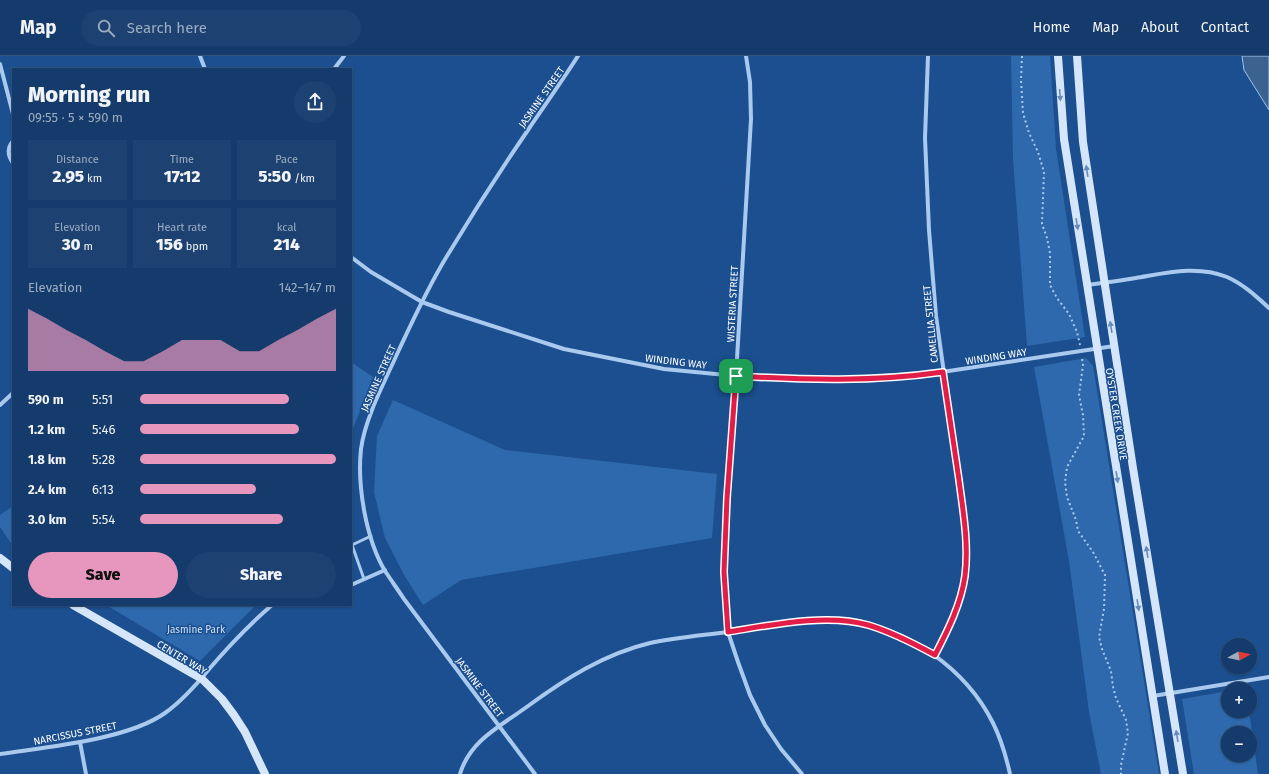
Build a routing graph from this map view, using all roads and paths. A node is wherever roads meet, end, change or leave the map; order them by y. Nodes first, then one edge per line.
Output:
1 (200, 56) edge
2 (344, 56) edge
3 (578, 56) edge
4 (746, 56) edge
5 (928, 56) edge
6 (1022, 56) edge
7 (1058, 56) edge
8 (1077, 56) edge
9 (0, 64) edge
10 (205, 68) edge
11 (335, 68) edge
12 (12, 110) edge
13 (12, 143) edge
14 (12, 161) edge
15 (352, 258) edge
16 (1104, 283) junction
17 (1086, 285) junction
18 (422, 302) junction
19 (1269, 308) edge
20 (1114, 346) junction
21 (1097, 348) junction
22 (1081, 351) junction
23 (943, 372) junction
24 (736, 376) junction
25 (12, 394) edge
26 (0, 404) edge
27 (371, 536) junction
28 (352, 545) edge
29 (0, 558) edge
30 (12, 567) edge
31 (385, 570) junction
32 (364, 579) junction
33 (352, 585) edge
34 (76, 606) edge
35 (269, 606) edge
36 (728, 632) junction
37 (935, 655) junction
38 (1269, 677) edge
39 (202, 679) junction
40 (1170, 693) junction
41 (1153, 696) junction
42 (499, 726) junction
43 (80, 742) junction
44 (0, 754) edge
45 (86, 774) edge
46 (265, 774) edge
47 (460, 774) edge
48 (535, 774) edge
49 (802, 774) edge
50 (1010, 774) edge
51 (1121, 774) edge
52 (1165, 774) edge
53 (1183, 774) edge

1 - 10 street
2 - 11 street
3 - 18 street, JASMINE STREET
4 - 24 street, WISTERIA STREET
5 - 23 street, CAMELLIA STREET
6 - 22 path
7 -> 17 main road, OYSTER CREEK DRIVE
16 -> 8 main road, OYSTER CREEK DRIVE
9 - 12 street
13 - 14 street
15 - 18 street, WINDING WAY
16 - 17 street
16 - 19 street
20 -> 16 main road, OYSTER CREEK DRIVE
17 - 21 main road, OYSTER CREEK DRIVE
18 - 24 street, WINDING WAY
18 - 27 street, JASMINE STREET
20 - 21 street, WINDING WAY
40 -> 20 main road, OYSTER CREEK DRIVE
21 - 22 street, WINDING WAY
21 -> 41 main road, OYSTER CREEK DRIVE
22 - 23 street, WINDING WAY
22 - 51 path
23 - 24 street, WINDING WAY
23 - 37 street, CAMELLIA STREET
24 - 36 street, WISTERIA STREET
25 - 26 street
27 - 28 lane
27 - 31 street, JASMINE STREET
28 - 32 lane
29 - 30 main road
31 - 32 street
31 - 42 street, JASMINE STREET
32 - 33 street
34 - 39 main road, CENTER WAY
35 - 39 street, NARCISSUS STREET
36 - 37 street
36 - 42 street
36 - 49 street, WISTERIA STREET
37 - 50 street
38 - 40 street
39 - 43 street, NARCISSUS STREET
39 - 46 main road, CENTER WAY
40 - 41 street
53 -> 40 main road, OYSTER CREEK DRIVE
41 - 52 main road, OYSTER CREEK DRIVE
42 - 47 street
42 - 48 street, JASMINE STREET
43 - 44 street, NARCISSUS STREET
43 - 45 street

